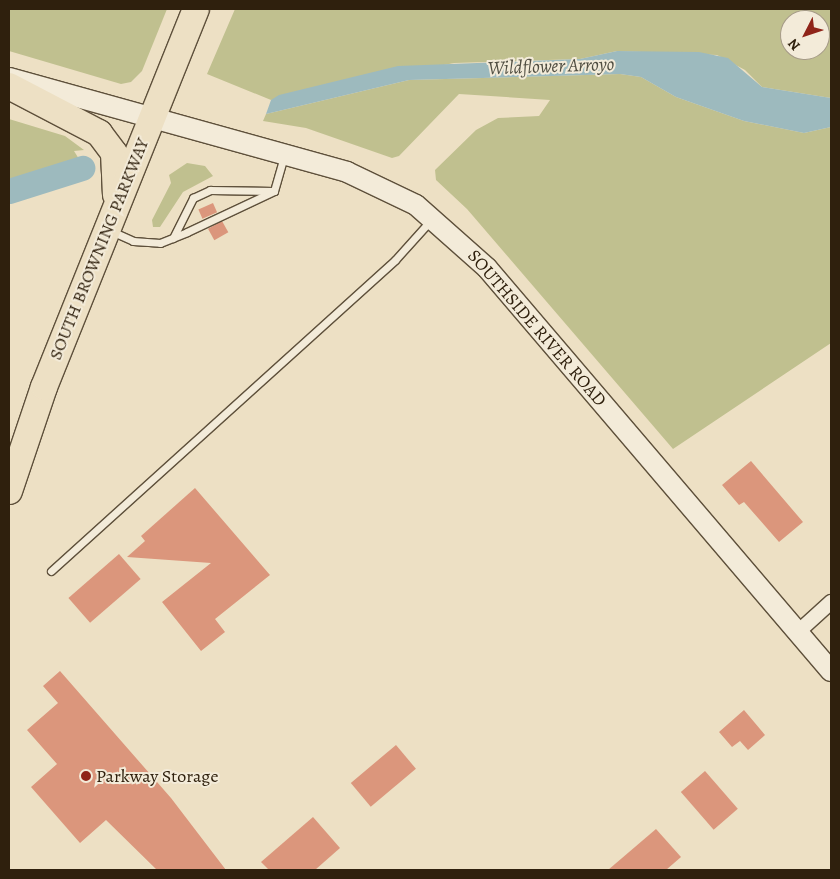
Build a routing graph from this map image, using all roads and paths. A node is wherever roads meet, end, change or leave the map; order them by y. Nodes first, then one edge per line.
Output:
1 (196, 9) edge
2 (9, 78) edge
3 (9, 86) edge
4 (152, 120) junction
5 (285, 154) junction
6 (274, 191) junction
7 (433, 217) junction
8 (110, 219) junction
9 (174, 238) junction
10 (9, 491) edge
11 (51, 571) dead end
12 (831, 602) edge
13 (798, 632) junction
14 (831, 671) edge

1 - 4 highway, SOUTH BROWNING PARKWAY
2 - 4 main road, SOUTHSIDE RIVER ROAD
3 - 8 highway
4 - 5 main road, SOUTHSIDE RIVER ROAD
4 - 8 highway, SOUTH BROWNING PARKWAY
5 - 6 lane
5 - 7 main road, SOUTHSIDE RIVER ROAD
6 - 9 lane
6 - 9 lane
7 - 11 lane
7 - 13 main road, SOUTHSIDE RIVER ROAD
8 - 9 lane
8 - 10 highway, SOUTH BROWNING PARKWAY
12 - 13 street
13 - 14 main road, SOUTHSIDE RIVER ROAD

